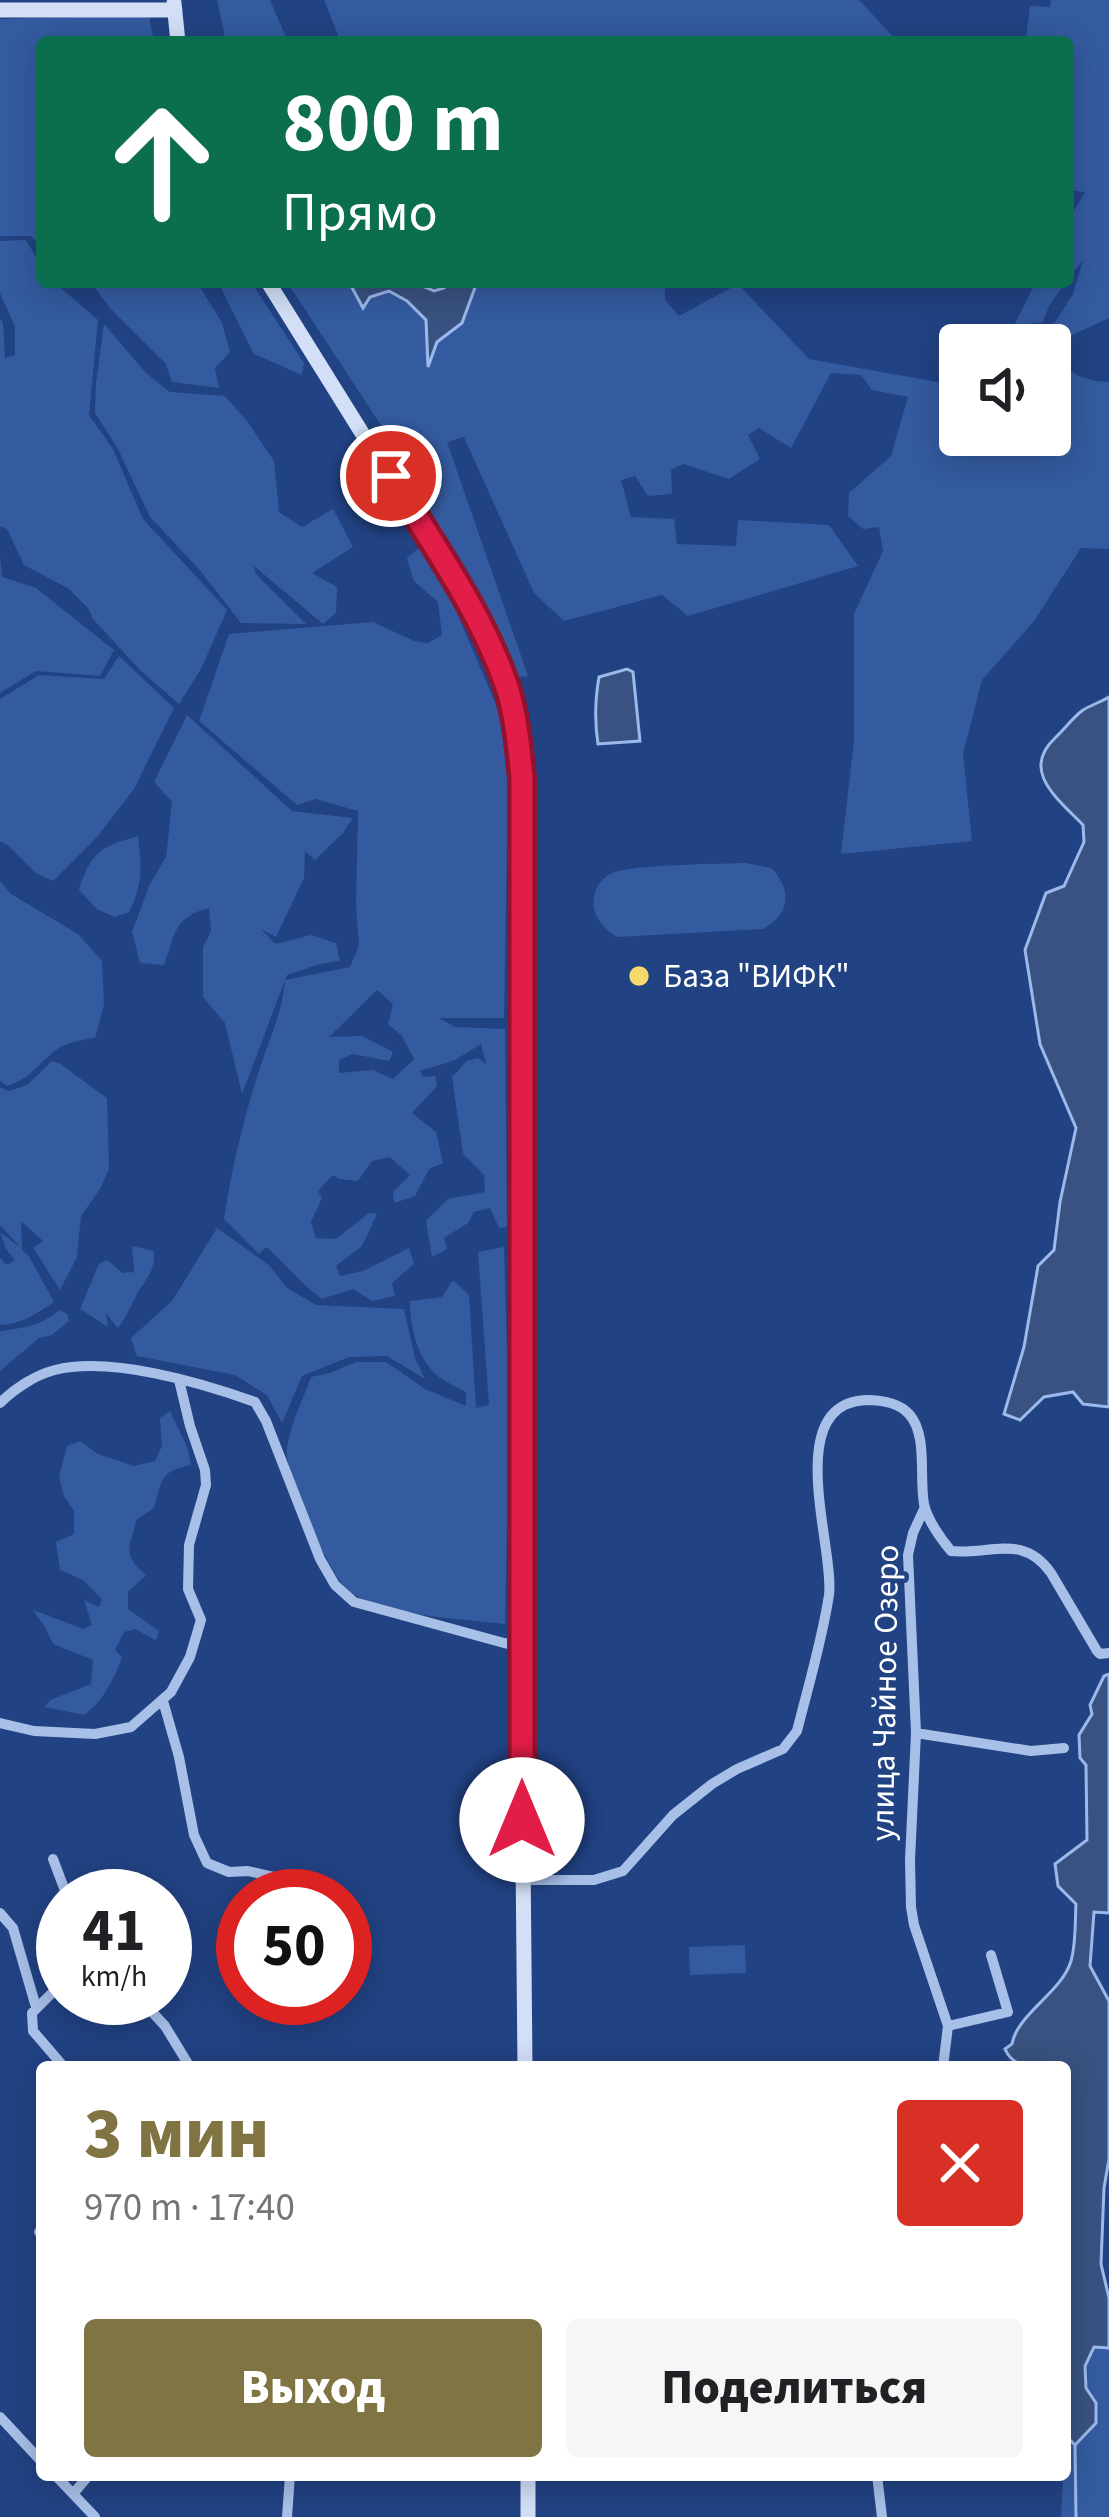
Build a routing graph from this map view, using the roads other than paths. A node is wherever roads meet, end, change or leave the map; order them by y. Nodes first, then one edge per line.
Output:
1 (174, 5) edge
2 (0, 10) edge
3 (177, 36) edge
4 (272, 288) edge
5 (179, 1380) junction
6 (0, 1403) edge
7 (924, 1509) junction
8 (521, 1646) junction
9 (1109, 1653) edge
10 (163, 1701) junction
11 (0, 1723) edge
12 (916, 1732) junction
13 (1064, 1748) dead end
14 (53, 1858) dead end
15 (57, 1869) edge
16 (221, 1869) edge
17 (522, 1880) junction
18 (0, 1913) edge
19 (991, 1955) dead end
20 (36, 2007) joint
21 (164, 2025) edge
22 (948, 2026) junction
23 (59, 2061) edge
24 (186, 2061) edge
25 (525, 2061) edge
26 (944, 2061) edge
27 (3, 2425) edge
28 (36, 2456) edge
29 (61, 2481) edge
30 (84, 2481) edge
31 (290, 2481) edge
32 (528, 2481) edge
33 (878, 2481) edge
34 (73, 2494) junction
35 (95, 2517) edge
36 (287, 2517) edge
37 (528, 2517) edge
38 (882, 2517) edge

1 - 2 main road
1 - 3 main road
4 - 8 main road
5 - 6 street
5 - 8 street
5 - 10 street
7 - 9 street, улица Чайное Озеро
7 - 12 street, улица Чайное Озеро
7 - 17 street
8 - 17 main road
10 - 11 street
10 - 16 street
12 - 13 street
12 - 22 street, улица Чайное Озеро
14 - 15 street
17 - 25 main road
18 - 20 street
19 - 22 street
20 - 23 street
21 - 24 street
22 - 26 street, улица Чайное Озеро
27 - 28 street
29 - 34 street
30 - 34 street
31 - 36 street
32 - 37 main road
33 - 38 street
34 - 35 street

